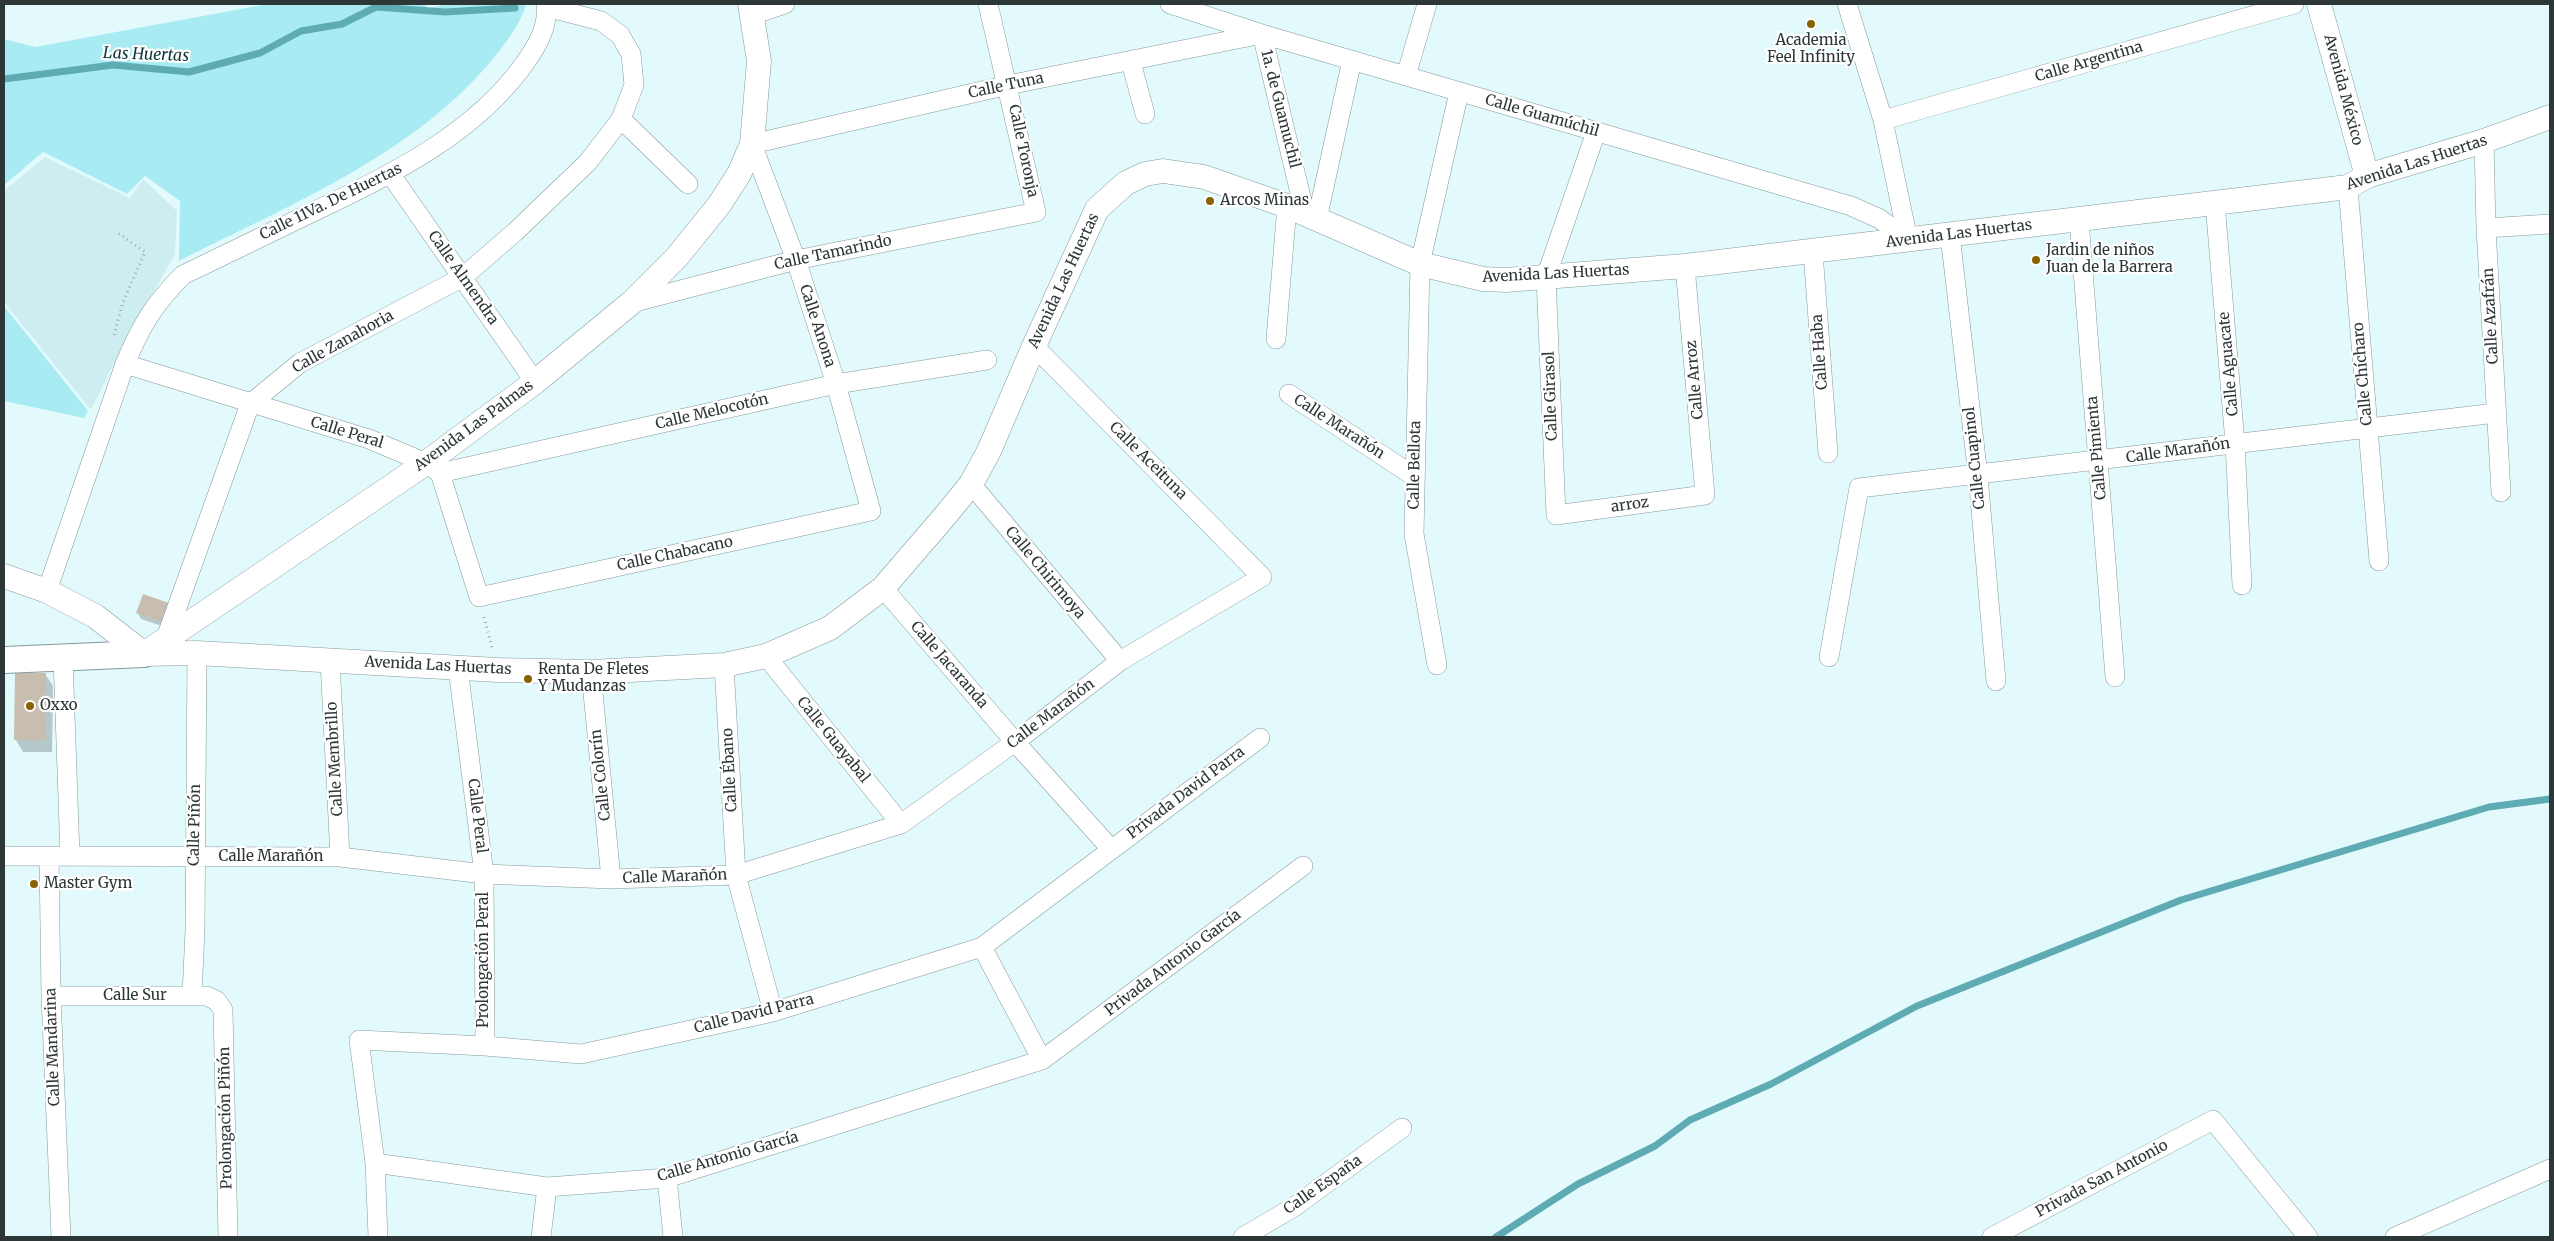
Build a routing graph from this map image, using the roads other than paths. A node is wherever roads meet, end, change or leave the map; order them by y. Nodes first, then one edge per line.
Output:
1 (785, 4) edge
2 (988, 4) edge
3 (1170, 4) edge
4 (1427, 4) edge
5 (1847, 4) edge
6 (2294, 4) edge
7 (2319, 4) edge
8 (549, 5) edge
9 (751, 9) edge
10 (1262, 34) junction
11 (1352, 60) junction
12 (1131, 62) junction
13 (1406, 76) junction
14 (1008, 85) junction
15 (1458, 92) junction
16 (1145, 114) dead end
17 (2550, 117) edge
18 (621, 119) junction
19 (1883, 120) junction
20 (1596, 132) junction
21 (2484, 141) junction
22 (752, 144) junction
23 (391, 174) junction
24 (2357, 182) junction
25 (688, 184) dead end
26 (2215, 203) junction
27 (1036, 212) joint
28 (1303, 213) junction
29 (2079, 220) junction
30 (2550, 224) edge
31 (2486, 228) junction
32 (1950, 235) junction
33 (1908, 240) junction
34 (1813, 252) junction
35 (796, 260) junction
36 (1420, 264) junction
37 (1685, 266) junction
38 (463, 277) junction
39 (1546, 277) junction
40 (631, 303) junction
41 (1276, 340) dead end
42 (1034, 346) junction
43 (987, 360) dead end
44 (125, 364) junction
45 (536, 382) junction
46 (836, 384) junction
47 (1289, 394) dead end
48 (250, 404) junction
49 (2496, 413) junction
50 (2368, 428) junction
51 (2236, 443) junction
52 (1828, 453) dead end
53 (2098, 461) junction
54 (433, 468) junction
55 (1978, 476) junction
56 (1415, 477) junction
57 (971, 484) junction
58 (2501, 492) dead end
59 (1705, 495) joint
60 (871, 511) joint
61 (1556, 515) joint
62 (2379, 561) dead end
63 (4, 576) edge
64 (1262, 576) joint
65 (2242, 585) dead end
66 (883, 588) junction
67 (47, 591) junction
68 (166, 638) junction
69 (197, 653) junction
70 (144, 654) junction
71 (766, 656) junction
72 (63, 657) junction
73 (1829, 657) dead end
74 (4, 660) edge
75 (330, 661) junction
76 (1120, 662) junction
77 (724, 665) junction
78 (1437, 665) dead end
79 (458, 668) junction
80 (591, 672) junction
81 (2115, 677) dead end
82 (1996, 681) dead end
83 (1260, 738) dead end
84 (1015, 742) junction
85 (901, 824) junction
86 (1112, 849) junction
87 (4, 856) edge
88 (70, 856) junction
89 (195, 856) junction
90 (48, 857) junction
91 (340, 857) junction
92 (1303, 866) dead end
93 (484, 874) junction
94 (736, 875) junction
95 (611, 879) junction
96 (982, 947) junction
97 (51, 996) junction
98 (192, 996) junction
99 (217, 1002) joint
100 (773, 1012) junction
101 (485, 1046) junction
102 (1042, 1060) junction
103 (1402, 1128) dead end
104 (375, 1163) junction
105 (2550, 1169) edge
106 (667, 1178) junction
107 (547, 1187) junction
108 (61, 1237) edge
109 (228, 1237) edge
110 (378, 1237) edge
111 (541, 1237) edge
112 (672, 1237) edge
113 (1243, 1237) edge
114 (1992, 1237) edge
115 (2308, 1237) edge
116 (2395, 1237) edge

1 - 9 street
2 - 14 street, Calle Toronja
3 - 10 street, Calle Guamúchil
4 - 13 street
5 - 19 street
6 - 19 street, Calle Argentina
7 - 24 street, Avenida México
8 - 18 street, Calle Zanahoria
8 - 23 street, Calle 11Va. De Huertas
9 - 22 street, Avenida Las Palmas
10 - 11 street, Calle Guamúchil
10 - 12 street, Calle Tuna
10 - 28 street, 1a. de Guamuchil
11 - 13 street, Calle Guamúchil
11 - 28 street
12 - 14 street, Calle Tuna
12 - 16 street
13 - 15 street, Calle Guamúchil
14 - 22 street, Calle Tuna
14 - 27 street, Calle Toronja
15 - 20 street, Calle Guamúchil
15 - 36 street, Calle Bellota
17 - 21 street, Avenida Las Huertas
18 - 25 street
18 - 38 street, Calle Zanahoria
19 - 33 street
20 - 33 street, Calle Guamúchil
20 - 39 street
21 - 24 street, Avenida Las Huertas
21 - 31 street, Calle Azafrán
22 - 35 street, Calle Anona
22 - 40 street, Avenida Las Palmas
23 - 38 street, Calle Almendra
23 - 44 street, Calle 11Va. De Huertas
24 - 26 street, Avenida Las Huertas
24 - 50 street, Calle Chícharo
26 - 29 street, Avenida Las Huertas
26 - 51 street, Calle Aguacate
27 - 35 street, Calle Tamarindo
28 - 36 street, Avenida Las Huertas
28 - 41 street
28 - 42 street, Avenida Las Huertas
29 - 32 street, Avenida Las Huertas
29 - 53 street, Calle Pimienta
30 - 31 street
31 - 49 street, Calle Azafrán
32 - 33 street, Avenida Las Huertas
32 - 55 street, Calle Cuapinol
33 - 34 street, Avenida Las Huertas
34 - 37 street, Avenida Las Huertas
34 - 52 street, Calle Haba
35 - 40 street, Calle Tamarindo
35 - 46 street, Calle Anona
36 - 39 street, Avenida Las Huertas
36 - 56 street, Calle Bellota
37 - 39 street, Avenida Las Huertas
37 - 59 street, Calle Arroz
38 - 45 street, Calle Almendra
38 - 48 street, Calle Zanahoria
39 - 61 street, Calle Girasol
40 - 45 street, Avenida Las Palmas
42 - 57 street, Avenida Las Huertas
42 - 64 street, Calle Aceituna
43 - 46 street, Calle Melocotón
44 - 48 street, Calle Peral
44 - 67 street, Calle 11Va. De Huertas
45 - 54 street, Avenida Las Palmas
46 - 54 street, Calle Melocotón
46 - 60 street, Calle Anona
47 - 56 street, Calle Marañón
48 - 54 street, Calle Peral
48 - 68 street
49 - 50 street, Calle Marañón
49 - 58 street, Calle Azafrán
50 - 51 street, Calle Marañón
50 - 62 street, Calle Chícharo
51 - 53 street, Calle Marañón
51 - 65 street, Calle Aguacate
53 - 55 street, Calle Marañón
53 - 81 street, Calle Pimienta
54 - 60 street, Calle Chabacano
54 - 68 street, Avenida Las Palmas
55 - 73 street, Calle Marañón
55 - 82 street, Calle Cuapinol
56 - 78 street, Calle Bellota
57 - 66 street, Avenida Las Huertas
57 - 76 street, Calle Chirimoya
59 - 61 street, arroz
63 - 67 street
64 - 76 street, Calle Marañón
66 - 71 street, Avenida Las Huertas
66 - 84 street, Calle Jacaranda
67 - 70 street
68 - 70 street, Avenida Las Palmas
69 - 70 street, Avenida Las Huertas
69 - 75 street, Avenida Las Huertas
69 - 89 street, Calle Piñón
70 - 72 main road
71 - 77 street, Avenida Las Huertas
71 - 85 street, Calle Guayabal
72 - 74 main road
72 - 88 street
75 - 79 street, Avenida Las Huertas
75 - 91 street, Calle Membrillo
76 - 84 street, Calle Marañón
77 - 80 street, Avenida Las Huertas
77 - 94 street, Calle Ébano
79 - 80 street, Avenida Las Huertas
79 - 93 street, Calle Peral
80 - 95 street, Calle Colorín
83 - 86 street, Privada David Parra
84 - 85 street, Calle Marañón
84 - 86 street, Calle Jacaranda
85 - 94 street, Calle Marañón
86 - 96 street, Calle David Parra
87 - 90 street, Calle Marañón
88 - 89 street, Calle Marañón
88 - 90 street, Calle Marañón
89 - 91 street, Calle Marañón
89 - 98 street, Calle Piñón
90 - 97 street, Calle Mandarina
91 - 93 street, Calle Marañón
92 - 102 street, Privada Antonio García
93 - 95 street, Calle Marañón
93 - 101 street, Prolongación Peral
94 - 95 street, Calle Marañón
94 - 100 street, Calle Ébano
96 - 100 street, Calle David Parra
96 - 102 street
97 - 98 street, Calle Sur
97 - 108 street, Calle Mandarina
98 - 99 street, Calle Sur
99 - 109 street, Prolongación Piñón
100 - 101 street, Calle David Parra
101 - 104 street, Calle David Parra
102 - 106 street, Calle Antonio García
103 - 113 street, Calle España
104 - 107 street, Calle Antonio García
104 - 110 street
105 - 116 street
106 - 107 street, Calle Antonio García
106 - 112 street
107 - 111 street
114 - 115 street, Privada San Antonio

